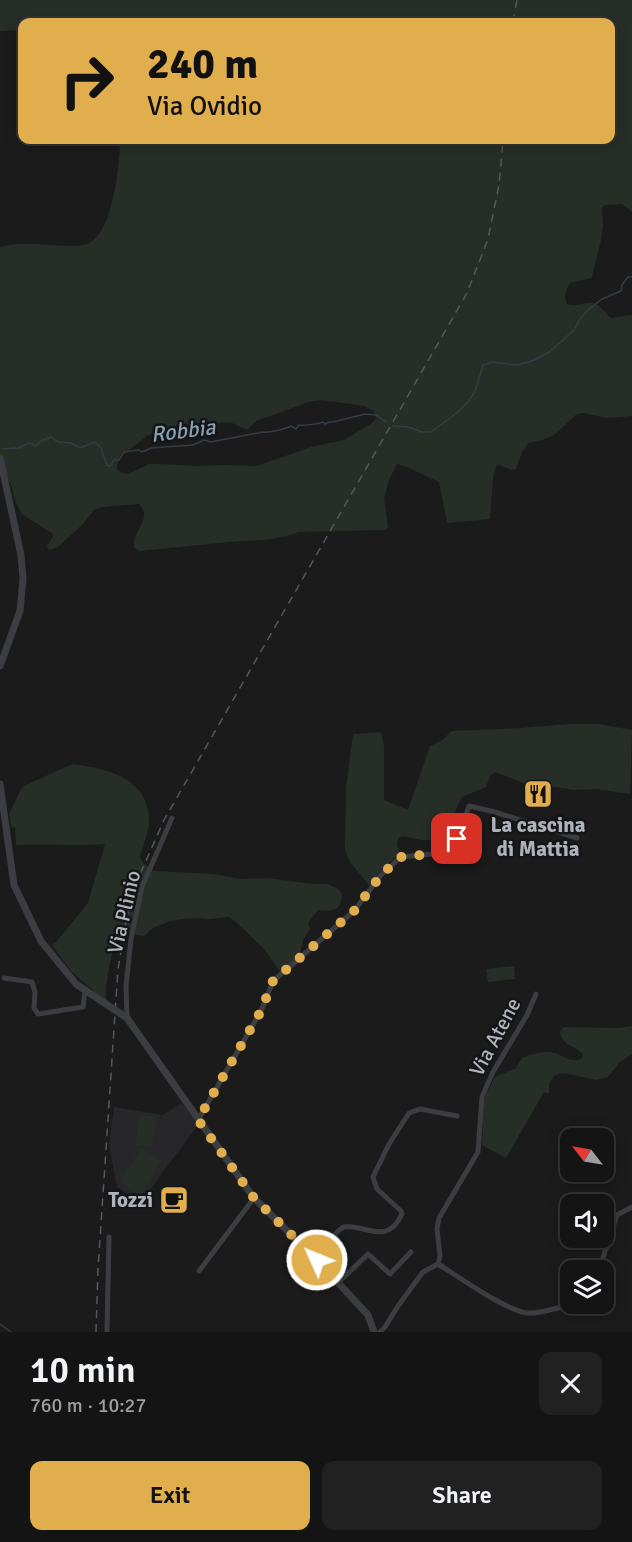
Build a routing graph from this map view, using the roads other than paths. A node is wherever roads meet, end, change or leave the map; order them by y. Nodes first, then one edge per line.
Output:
1 (0, 458) edge
2 (0, 666) edge
3 (0, 784) edge
4 (172, 818) dead end
5 (577, 838) dead end
6 (4, 978) dead end
7 (84, 990) junction
8 (536, 994) dead end
9 (127, 1018) junction
10 (457, 1116) dead end
11 (198, 1120) junction
12 (254, 1198) junction
13 (632, 1208) edge
14 (109, 1237) dead end
15 (411, 1252) dead end
16 (317, 1260) junction
17 (602, 1260) edge
18 (438, 1264) junction
19 (199, 1270) dead end
20 (339, 1282) junction
21 (560, 1307) edge
22 (107, 1332) edge
23 (374, 1332) edge
24 (380, 1332) edge

1 - 2 street
3 - 7 street
4 - 9 street, Via Plinio
5 - 11 street
6 - 7 street
7 - 9 street, bridge
8 - 18 street, Via Atene
9 - 11 street
10 - 16 street
11 - 12 street
12 - 16 street
12 - 19 street
13 - 17 street
14 - 22 street
15 - 20 street
16 - 20 street
18 - 21 street
18 - 24 street
20 - 23 street

